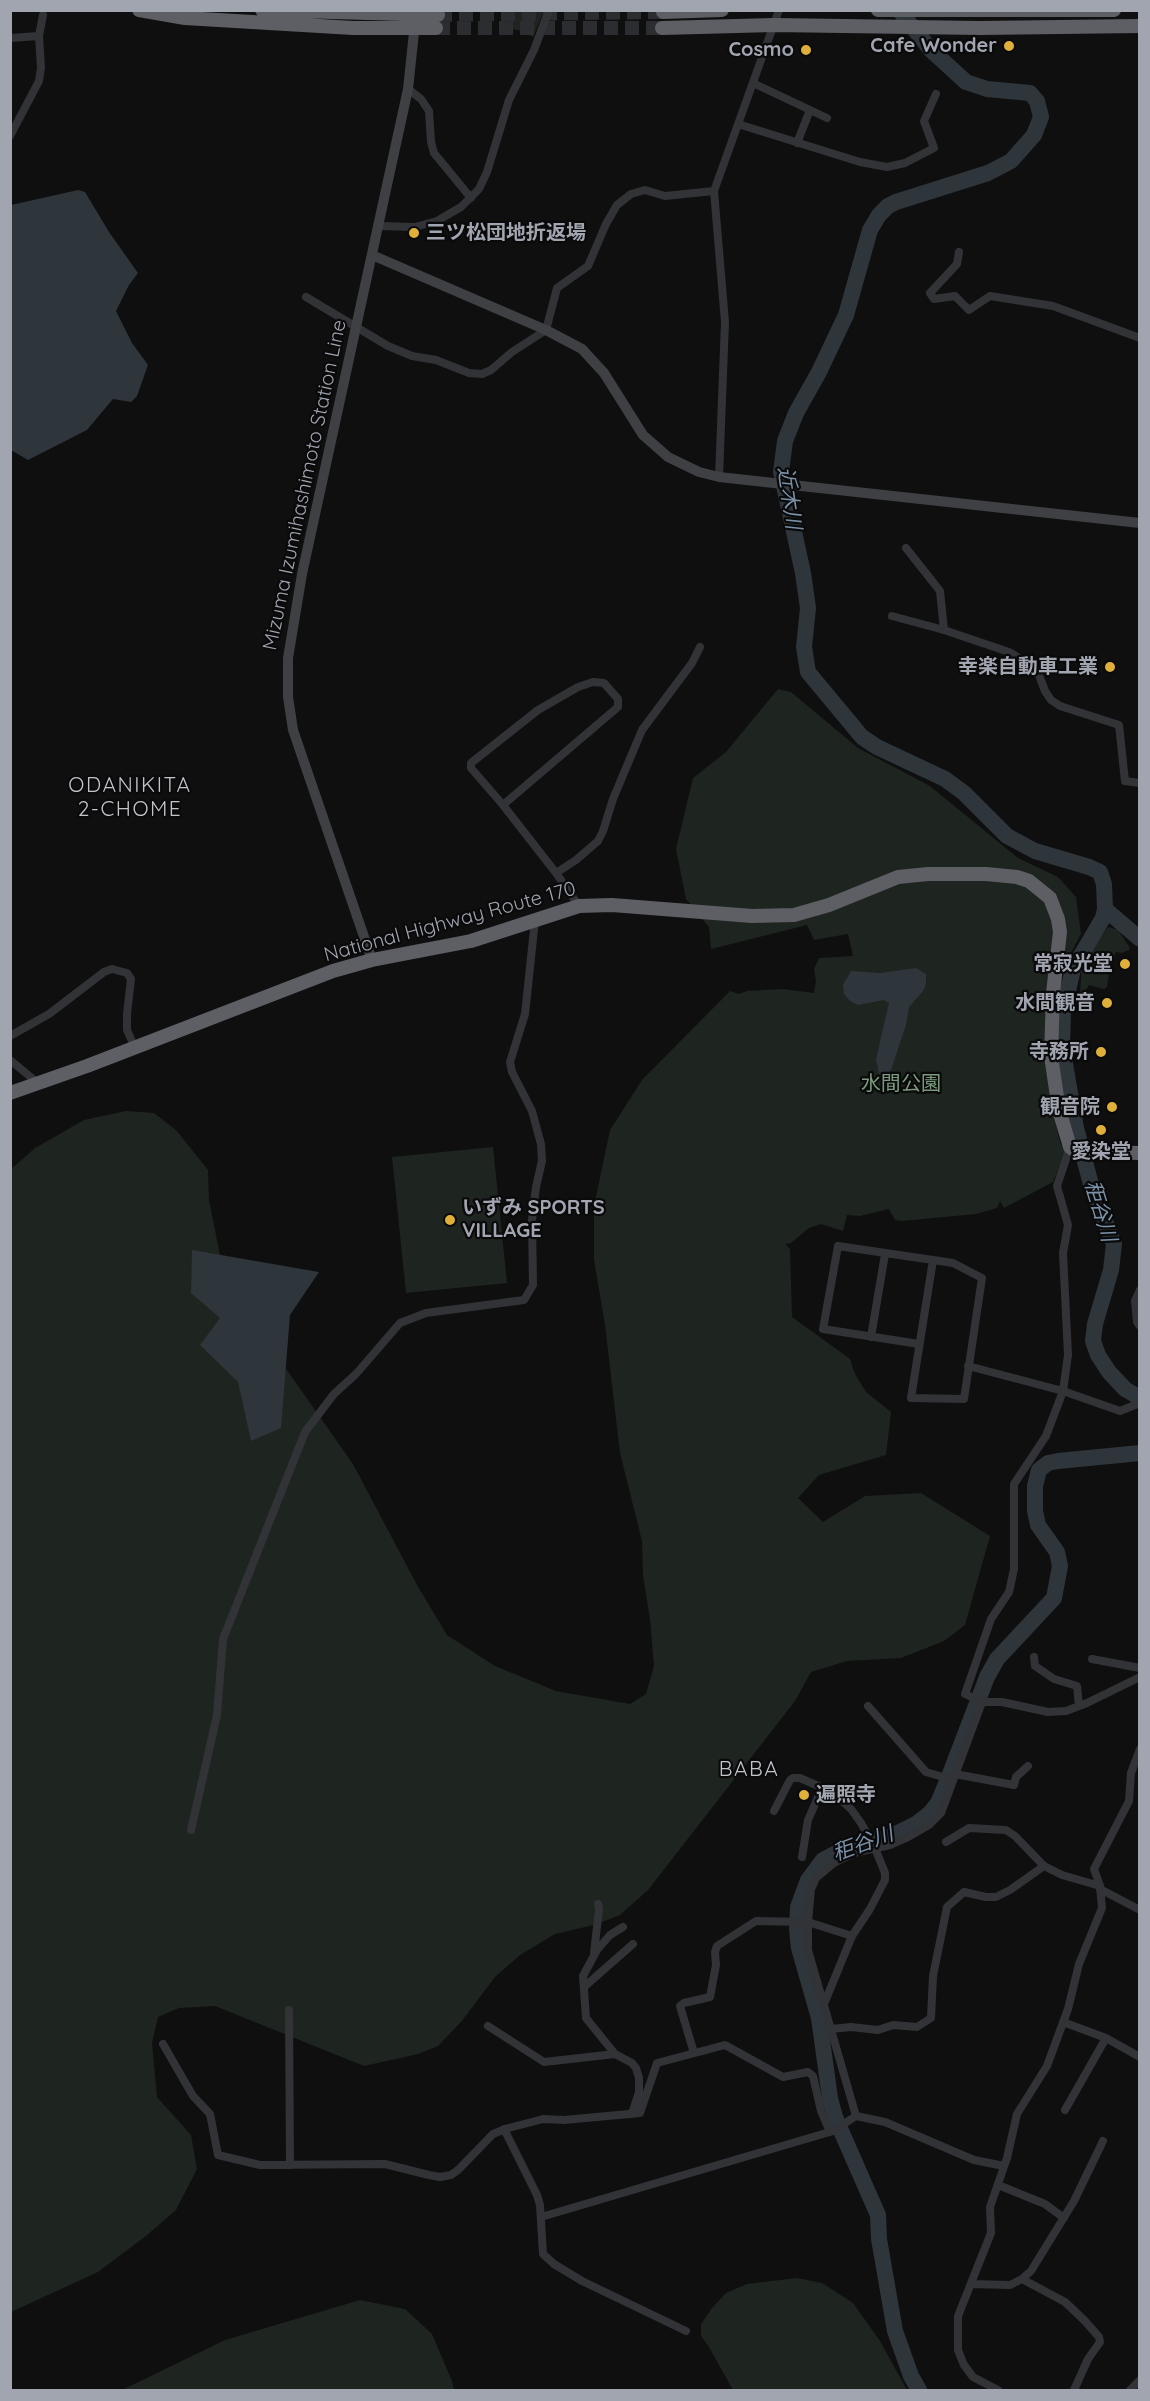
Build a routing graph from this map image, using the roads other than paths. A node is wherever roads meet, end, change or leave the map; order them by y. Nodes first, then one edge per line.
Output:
1 (139, 10) edge
2 (262, 10) edge
3 (549, 10) edge
4 (722, 10) edge
5 (779, 10) edge
6 (878, 10) edge
7 (1114, 10) edge
8 (982, 11) edge
9 (663, 12) tunnel mouth
10 (43, 15) dead end
11 (415, 18) edge
12 (437, 21) tunnel mouth
13 (774, 25) junction
14 (1140, 26) edge
15 (662, 28) tunnel mouth
16 (39, 36) junction
17 (10, 38) edge
18 (753, 83) junction
19 (408, 89) junction
20 (936, 94) dead end
21 (810, 110) junction
22 (827, 118) dead end
23 (738, 124) junction
24 (10, 136) edge
25 (797, 143) junction
26 (714, 191) junction
27 (471, 198) junction
28 (377, 226) junction
29 (959, 252) dead end
30 (372, 255) junction
31 (306, 297) dead end
32 (355, 328) junction
33 (546, 330) junction
34 (1140, 338) edge
35 (719, 477) junction
36 (1140, 523) edge
37 (906, 548) dead end
38 (891, 616) dead end
39 (944, 630) junction
40 (700, 646) dead end
41 (1140, 783) edge
42 (503, 805) junction
43 (556, 873) junction
44 (579, 906) junction
45 (535, 920) junction
46 (372, 960) junction
47 (10, 1036) edge
48 (135, 1048) junction
49 (10, 1060) edge
50 (39, 1084) junction
51 (10, 1093) edge
52 (1072, 1148) junction
53 (1140, 1153) edge
54 (885, 1254) junction
55 (933, 1260) junction
56 (1140, 1290) edge
57 (1140, 1326) edge
58 (870, 1337) junction
59 (919, 1344) junction
60 (968, 1366) junction
61 (1063, 1391) junction
62 (1136, 1406) edge
63 (1034, 1657) dead end
64 (1092, 1659) dead end
65 (1140, 1668) edge
66 (1140, 1677) edge
67 (982, 1702) junction
68 (868, 1706) dead end
69 (1079, 1706) junction
70 (1140, 1749) edge
71 (1028, 1766) dead end
72 (954, 1777) junction
73 (822, 1788) junction
74 (774, 1811) dead end
75 (191, 1830) dead end
76 (946, 1842) dead end
77 (875, 1847) junction
78 (802, 1857) dead end
79 (1044, 1866) junction
80 (1100, 1887) junction
81 (598, 1904) dead end
82 (1140, 1910) edge
83 (807, 1922) junction
84 (623, 1927) dead end
85 (852, 1936) junction
86 (633, 1944) dead end
87 (594, 1955) junction
88 (584, 1987) junction
89 (824, 2004) junction
90 (289, 2010) dead end
91 (1063, 2022) junction
92 (488, 2026) dead end
93 (831, 2029) junction
94 (1106, 2038) junction
95 (163, 2044) dead end
96 (694, 2053) junction
97 (615, 2054) junction
98 (1138, 2056) edge
99 (1065, 2110) dead end
100 (632, 2114) junction
101 (856, 2116) junction
102 (504, 2129) junction
103 (831, 2132) junction
104 (1104, 2141) dead end
105 (290, 2165) junction
106 (1004, 2166) junction
107 (998, 2185) junction
108 (541, 2217) junction
109 (1064, 2218) junction
110 (1022, 2279) junction
111 (971, 2284) junction
112 (686, 2331) dead end
113 (1140, 2380) edge
114 (998, 2391) edge
115 (1074, 2391) edge
116 (1130, 2391) edge

1 - 11 highway
2 - 11 highway
3 - 27 street
4 - 9 highway
5 - 13 street
6 - 8 highway
7 - 8 highway
10 - 16 street
11 - 12 highway
11 - 19 main road, Mizuma Izumihashimoto Station Line
13 - 14 highway
13 - 15 highway
13 - 18 street
16 - 17 street
16 - 24 street
18 - 21 street
18 - 23 street
19 - 27 street
19 - 28 main road, Mizuma Izumihashimoto Station Line
20 - 25 street
21 - 22 street
21 - 25 street
23 - 25 street
23 - 26 street
26 - 33 street
26 - 35 street
27 - 28 street
28 - 30 main road, Mizuma Izumihashimoto Station Line
29 - 34 street
30 - 32 main road, Mizuma Izumihashimoto Station Line
30 - 33 main road
31 - 32 street
32 - 33 street
32 - 46 main road, Mizuma Izumihashimoto Station Line
33 - 35 main road
35 - 36 main road
37 - 39 street
38 - 39 street
39 - 41 street
40 - 43 street
42 - 42 street
42 - 43 street
43 - 44 street
44 - 45 highway, National Highway Route 170
44 - 52 highway, National Highway Route 170
45 - 46 highway, National Highway Route 170
45 - 75 street
46 - 48 highway, National Highway Route 170
47 - 48 street
48 - 50 highway, National Highway Route 170
49 - 50 street
50 - 51 highway, National Highway Route 170
52 - 53 highway
52 - 61 street
54 - 55 street
54 - 58 street
54 - 58 street
55 - 59 street
55 - 60 street
56 - 57 street
58 - 59 street
59 - 60 street
60 - 61 street
61 - 62 street
61 - 67 street
63 - 69 street
64 - 65 street
66 - 69 street
67 - 69 street
67 - 72 street
68 - 72 street
70 - 80 street
71 - 72 street
72 - 77 street
73 - 74 street
73 - 77 street
73 - 78 street
76 - 79 street
77 - 83 street
77 - 85 street
79 - 80 street
79 - 93 street
80 - 82 street
80 - 91 street
81 - 87 street
83 - 85 street
83 - 89 street
83 - 96 street
84 - 87 street
85 - 89 street
86 - 88 street
87 - 88 street
88 - 97 street
89 - 93 street
90 - 105 street
91 - 94 street
91 - 106 street
92 - 97 street
93 - 101 street
94 - 98 street
94 - 99 street
95 - 105 street
96 - 100 street
96 - 103 street
97 - 100 street
100 - 102 street
101 - 103 street
101 - 106 street
102 - 105 street
102 - 108 street
103 - 108 street
104 - 109 street
106 - 107 street
107 - 109 street
107 - 111 street
108 - 112 street
109 - 110 street
110 - 111 street
110 - 115 street
111 - 114 street
113 - 116 street

